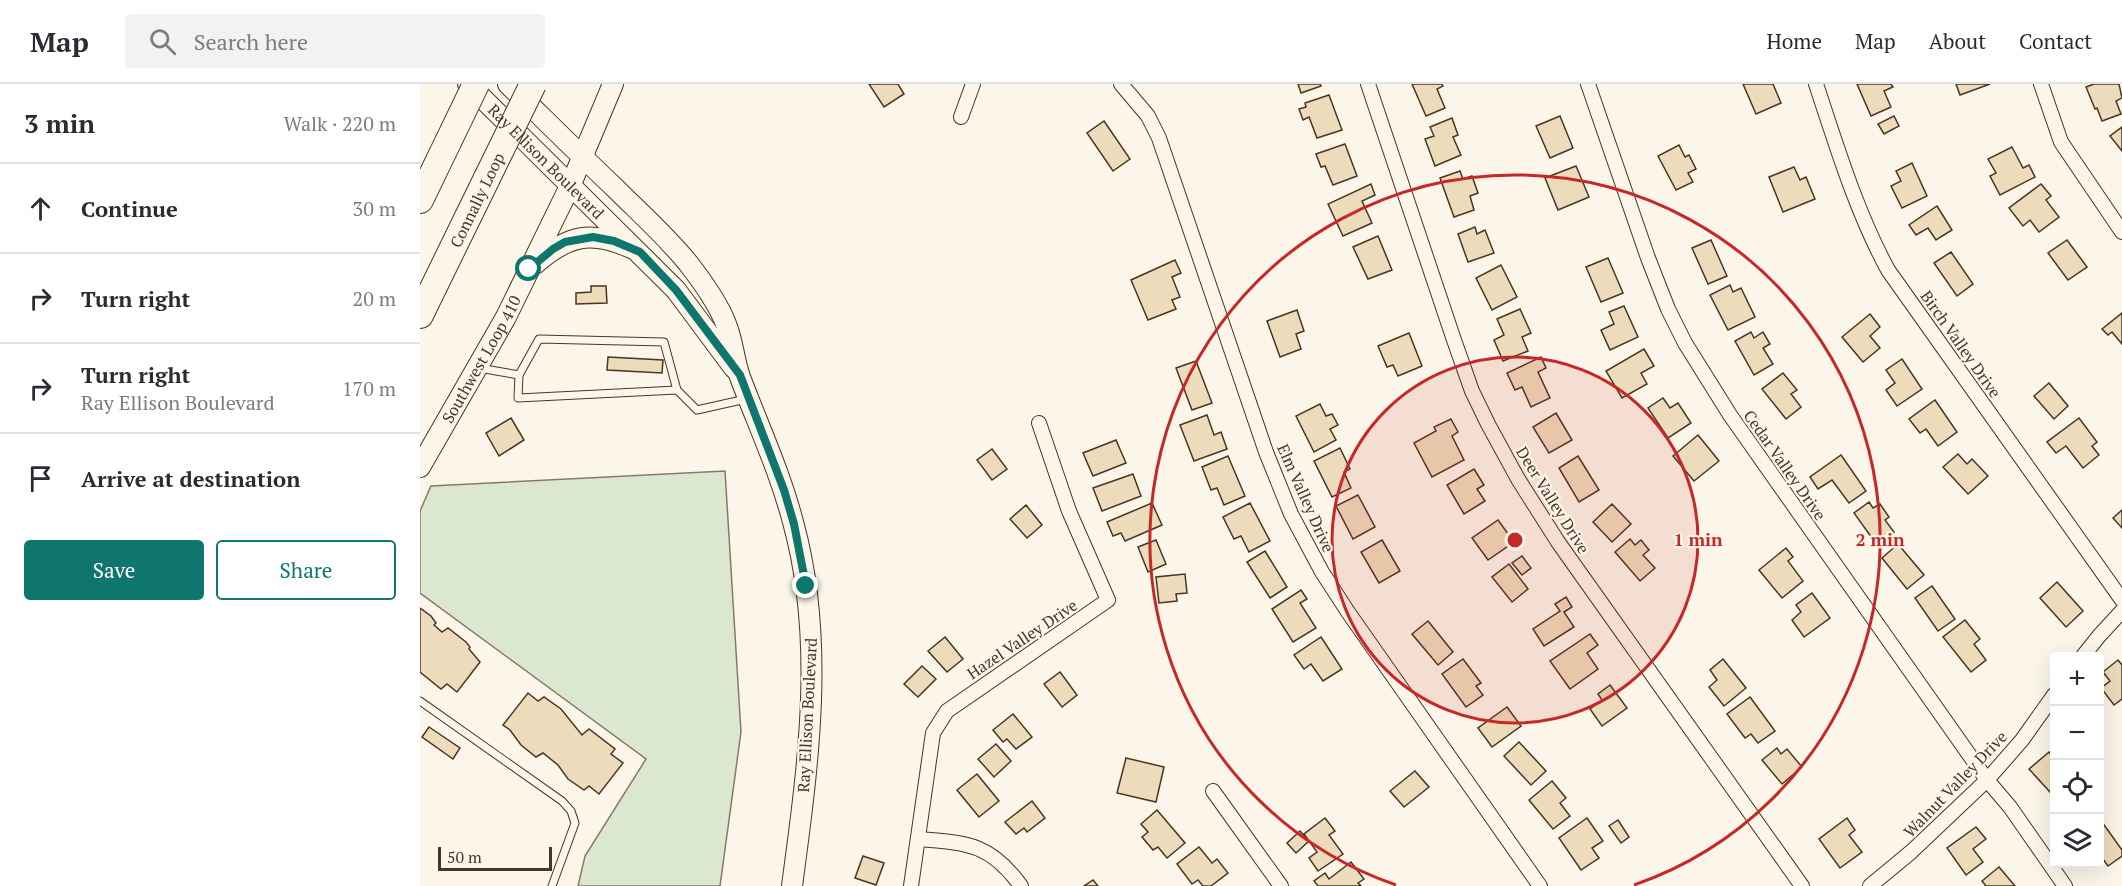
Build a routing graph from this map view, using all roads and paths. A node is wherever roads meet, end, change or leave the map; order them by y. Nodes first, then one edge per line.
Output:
1 (468, 84) edge
2 (476, 84) edge
3 (508, 84) edge
4 (533, 84) edge
5 (613, 84) edge
6 (973, 84) edge
7 (1121, 84) edge
8 (1368, 84) edge
9 (1588, 84) edge
10 (1816, 84) edge
11 (2041, 84) edge
12 (961, 117) dead end
13 (582, 156) junction
14 (571, 184) junction
15 (420, 200) edge
16 (2122, 232) edge
17 (640, 252) junction
18 (529, 269) junction
19 (420, 315) edge
20 (477, 368) junction
21 (519, 375) junction
22 (740, 375) junction
23 (677, 390) junction
24 (749, 398) junction
25 (1040, 423) dead end
26 (420, 467) edge
27 (2122, 600) edge
28 (2122, 611) edge
29 (2087, 652) edge
30 (420, 701) edge
31 (2050, 702) edge
32 (1987, 780) junction
33 (1213, 791) dead end
34 (918, 839) junction
35 (552, 886) edge
36 (792, 886) edge
37 (912, 886) edge
38 (1021, 886) edge
39 (1281, 886) edge
40 (1540, 886) edge
41 (1802, 886) edge
42 (1870, 886) edge
43 (2065, 886) edge

1 - 14 main road, Ray Ellison Boulevard
2 - 15 highway, bridge
3 - 13 main road, Ray Ellison Boulevard
4 - 19 highway, Connally Loop, bridge
5 - 13 main road, Southwest Loop 410
6 - 12 street
7 - 40 street, Elm Valley Drive
8 - 41 street, Deer Valley Drive
9 - 32 street, Cedar Valley Drive
10 - 27 street, Birch Valley Drive
11 - 16 street
13 - 14 main road, Southwest Loop 410
13 - 22 main road, Ray Ellison Boulevard
14 - 17 main road, Ray Ellison Boulevard
14 - 18 main road, Southwest Loop 410
17 - 18 main road
17 - 22 main road, Ray Ellison Boulevard
18 - 20 main road, Southwest Loop 410
20 - 21 lane
20 - 26 main road, Southwest Loop 410
21 - 23 lane
21 - 23 lane
22 - 24 main road, Ray Ellison Boulevard
23 - 24 lane
24 - 36 main road, Ray Ellison Boulevard
25 - 34 street, Hazel Valley Drive
28 - 29 street
30 - 35 lane
31 - 32 street, Walnut Valley Drive
32 - 42 street, Walnut Valley Drive
32 - 43 street, Cedar Valley Drive
33 - 39 street
34 - 37 street, Hazel Valley Drive
34 - 38 street

